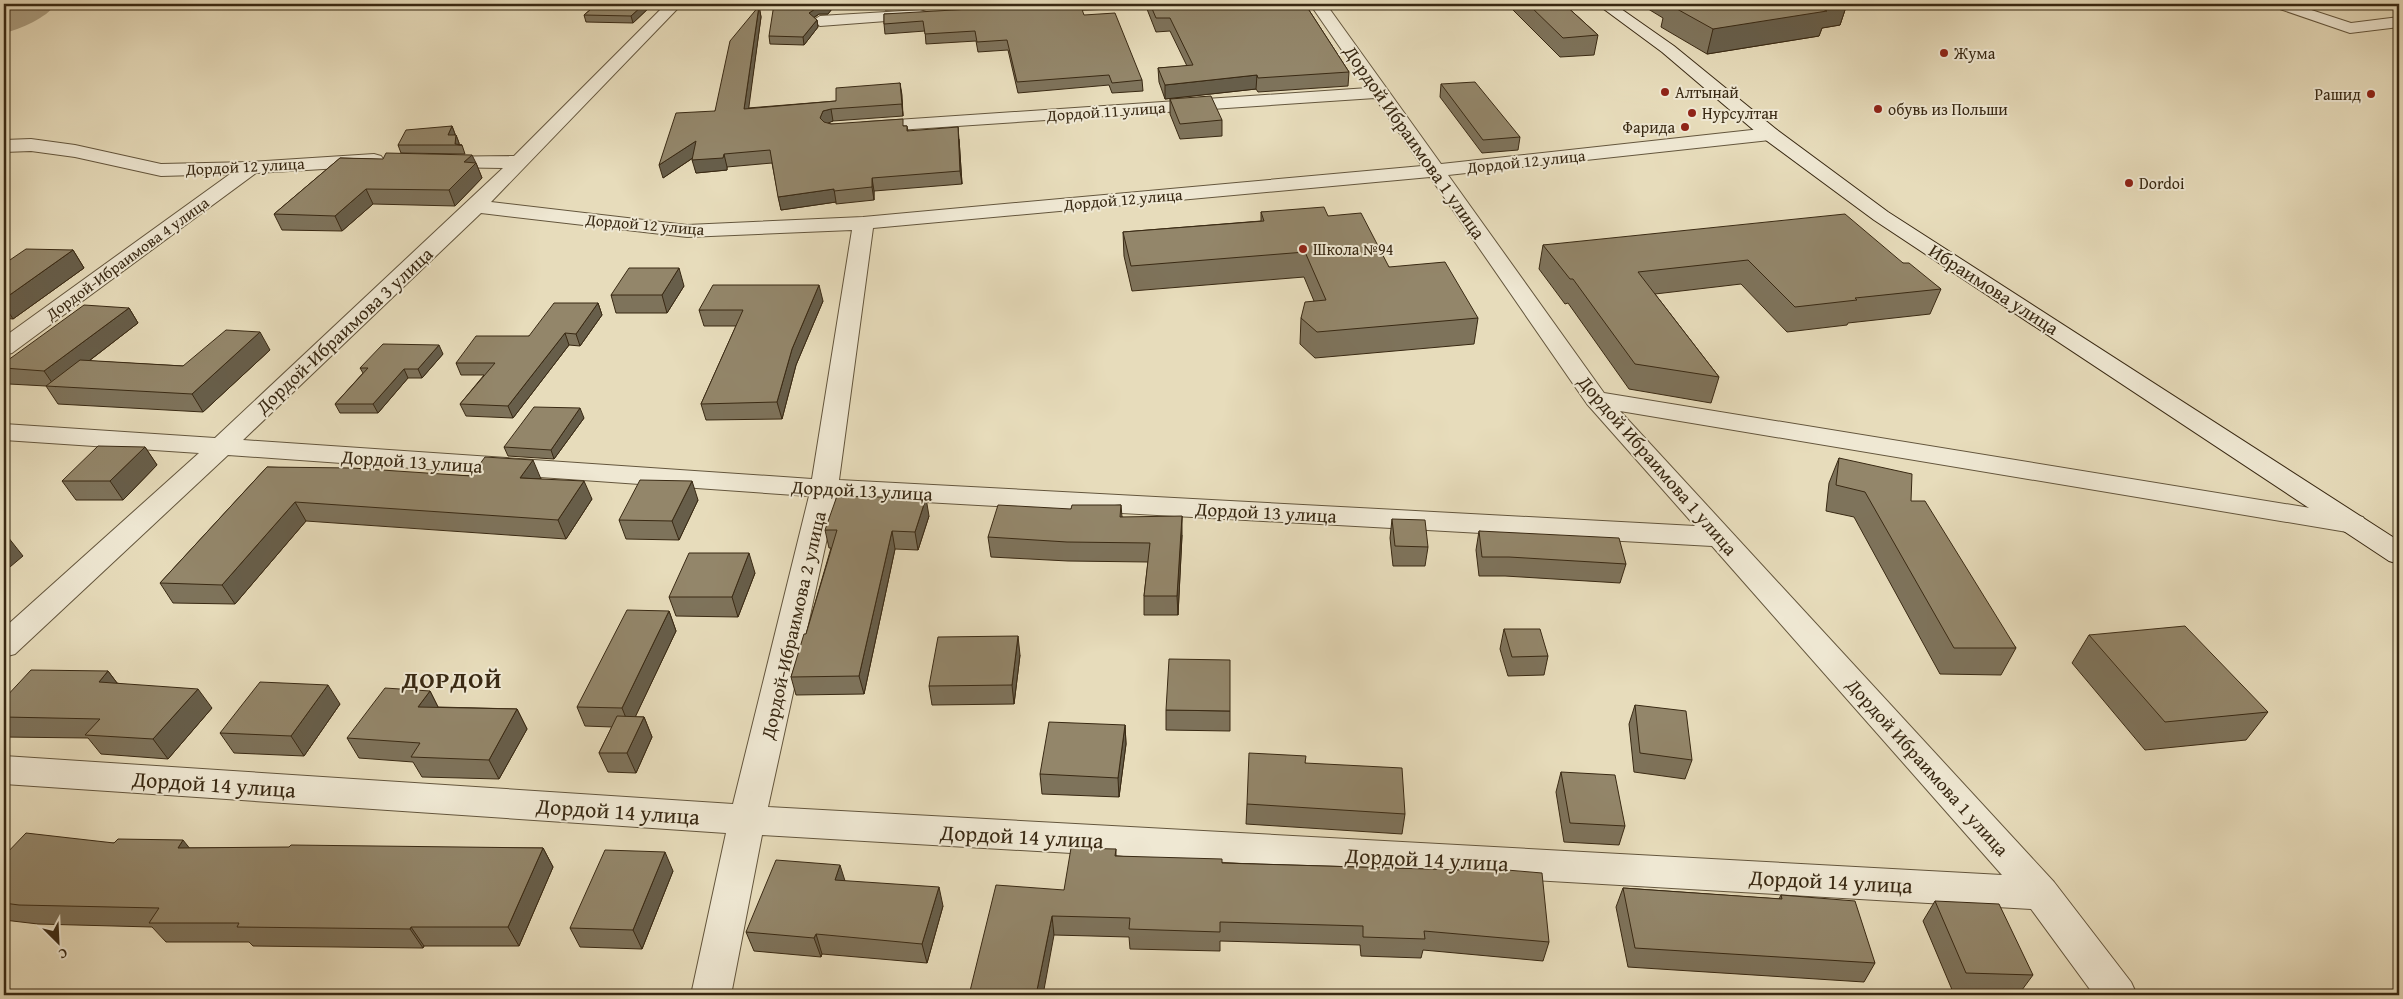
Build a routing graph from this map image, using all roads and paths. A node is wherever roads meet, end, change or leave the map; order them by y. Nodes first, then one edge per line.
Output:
1 (674, 4) edge
2 (1098, 4) edge
3 (1318, 4) edge
4 (1604, 4) edge
5 (2279, 4) edge
6 (1029, 8) edge
7 (940, 14) edge
8 (820, 21) dead end
9 (2399, 22) edge
10 (1379, 92) junction
11 (853, 128) edge
12 (1770, 134) junction
13 (4, 146) edge
14 (390, 161) edge
15 (420, 161) edge
16 (518, 162) junction
17 (251, 168) junction
18 (1436, 170) junction
19 (476, 206) junction
20 (864, 223) junction
21 (4, 348) edge
22 (1596, 399) junction
23 (4, 432) edge
24 (219, 449) junction
25 (824, 488) junction
26 (2353, 524) junction
27 (1720, 537) junction
28 (2399, 554) edge
29 (4, 646) edge
30 (4, 770) edge
31 (747, 820) junction
32 (2042, 893) junction
33 (711, 995) edge
34 (2117, 995) edge

1 - 16 street, Дордой-Ибраимова 3 улица
2 - 6 street
3 - 10 street, Дордой Ибраимова 1 улица
4 - 12 street, Ибраимова улица
5 - 9 street
7 - 8 street
10 - 11 street, Дордой 11 улица
10 - 18 street, Дордой Ибраимова 1 улица
12 - 18 street, Дордой 12 улица
12 - 26 street, Ибраимова улица
13 - 17 street, Дордой 12 улица
14 - 17 street, Дордой 12 улица
15 - 16 street
16 - 19 street, Дордой-Ибраимова 3 улица
17 - 21 street, Дордой-Ибраимова 4 улица
18 - 20 street, Дордой 12 улица
18 - 22 street, Дордой Ибраимова 1 улица
19 - 20 street, Дордой 12 улица
19 - 24 street, Дордой-Ибраимова 3 улица
20 - 25 street, Дордой-Ибраимова 2 улица
22 - 26 street
22 - 27 street, Дордой Ибраимова 1 улица
23 - 24 street, Дордой 13 улица
24 - 25 street, Дордой 13 улица
24 - 29 street, Дордой-Ибраимова 3 улица
25 - 27 street, Дордой 13 улица
25 - 31 street, Дордой-Ибраимова 2 улица
26 - 28 street, Ибраимова улица
27 - 32 street, Дордой Ибраимова 1 улица
30 - 31 street, Дордой 14 улица
31 - 32 street, Дордой 14 улица
31 - 33 street, Дордой-Ибраимова 2 улица
32 - 34 street, Дордой Ибраимова 1 улица

